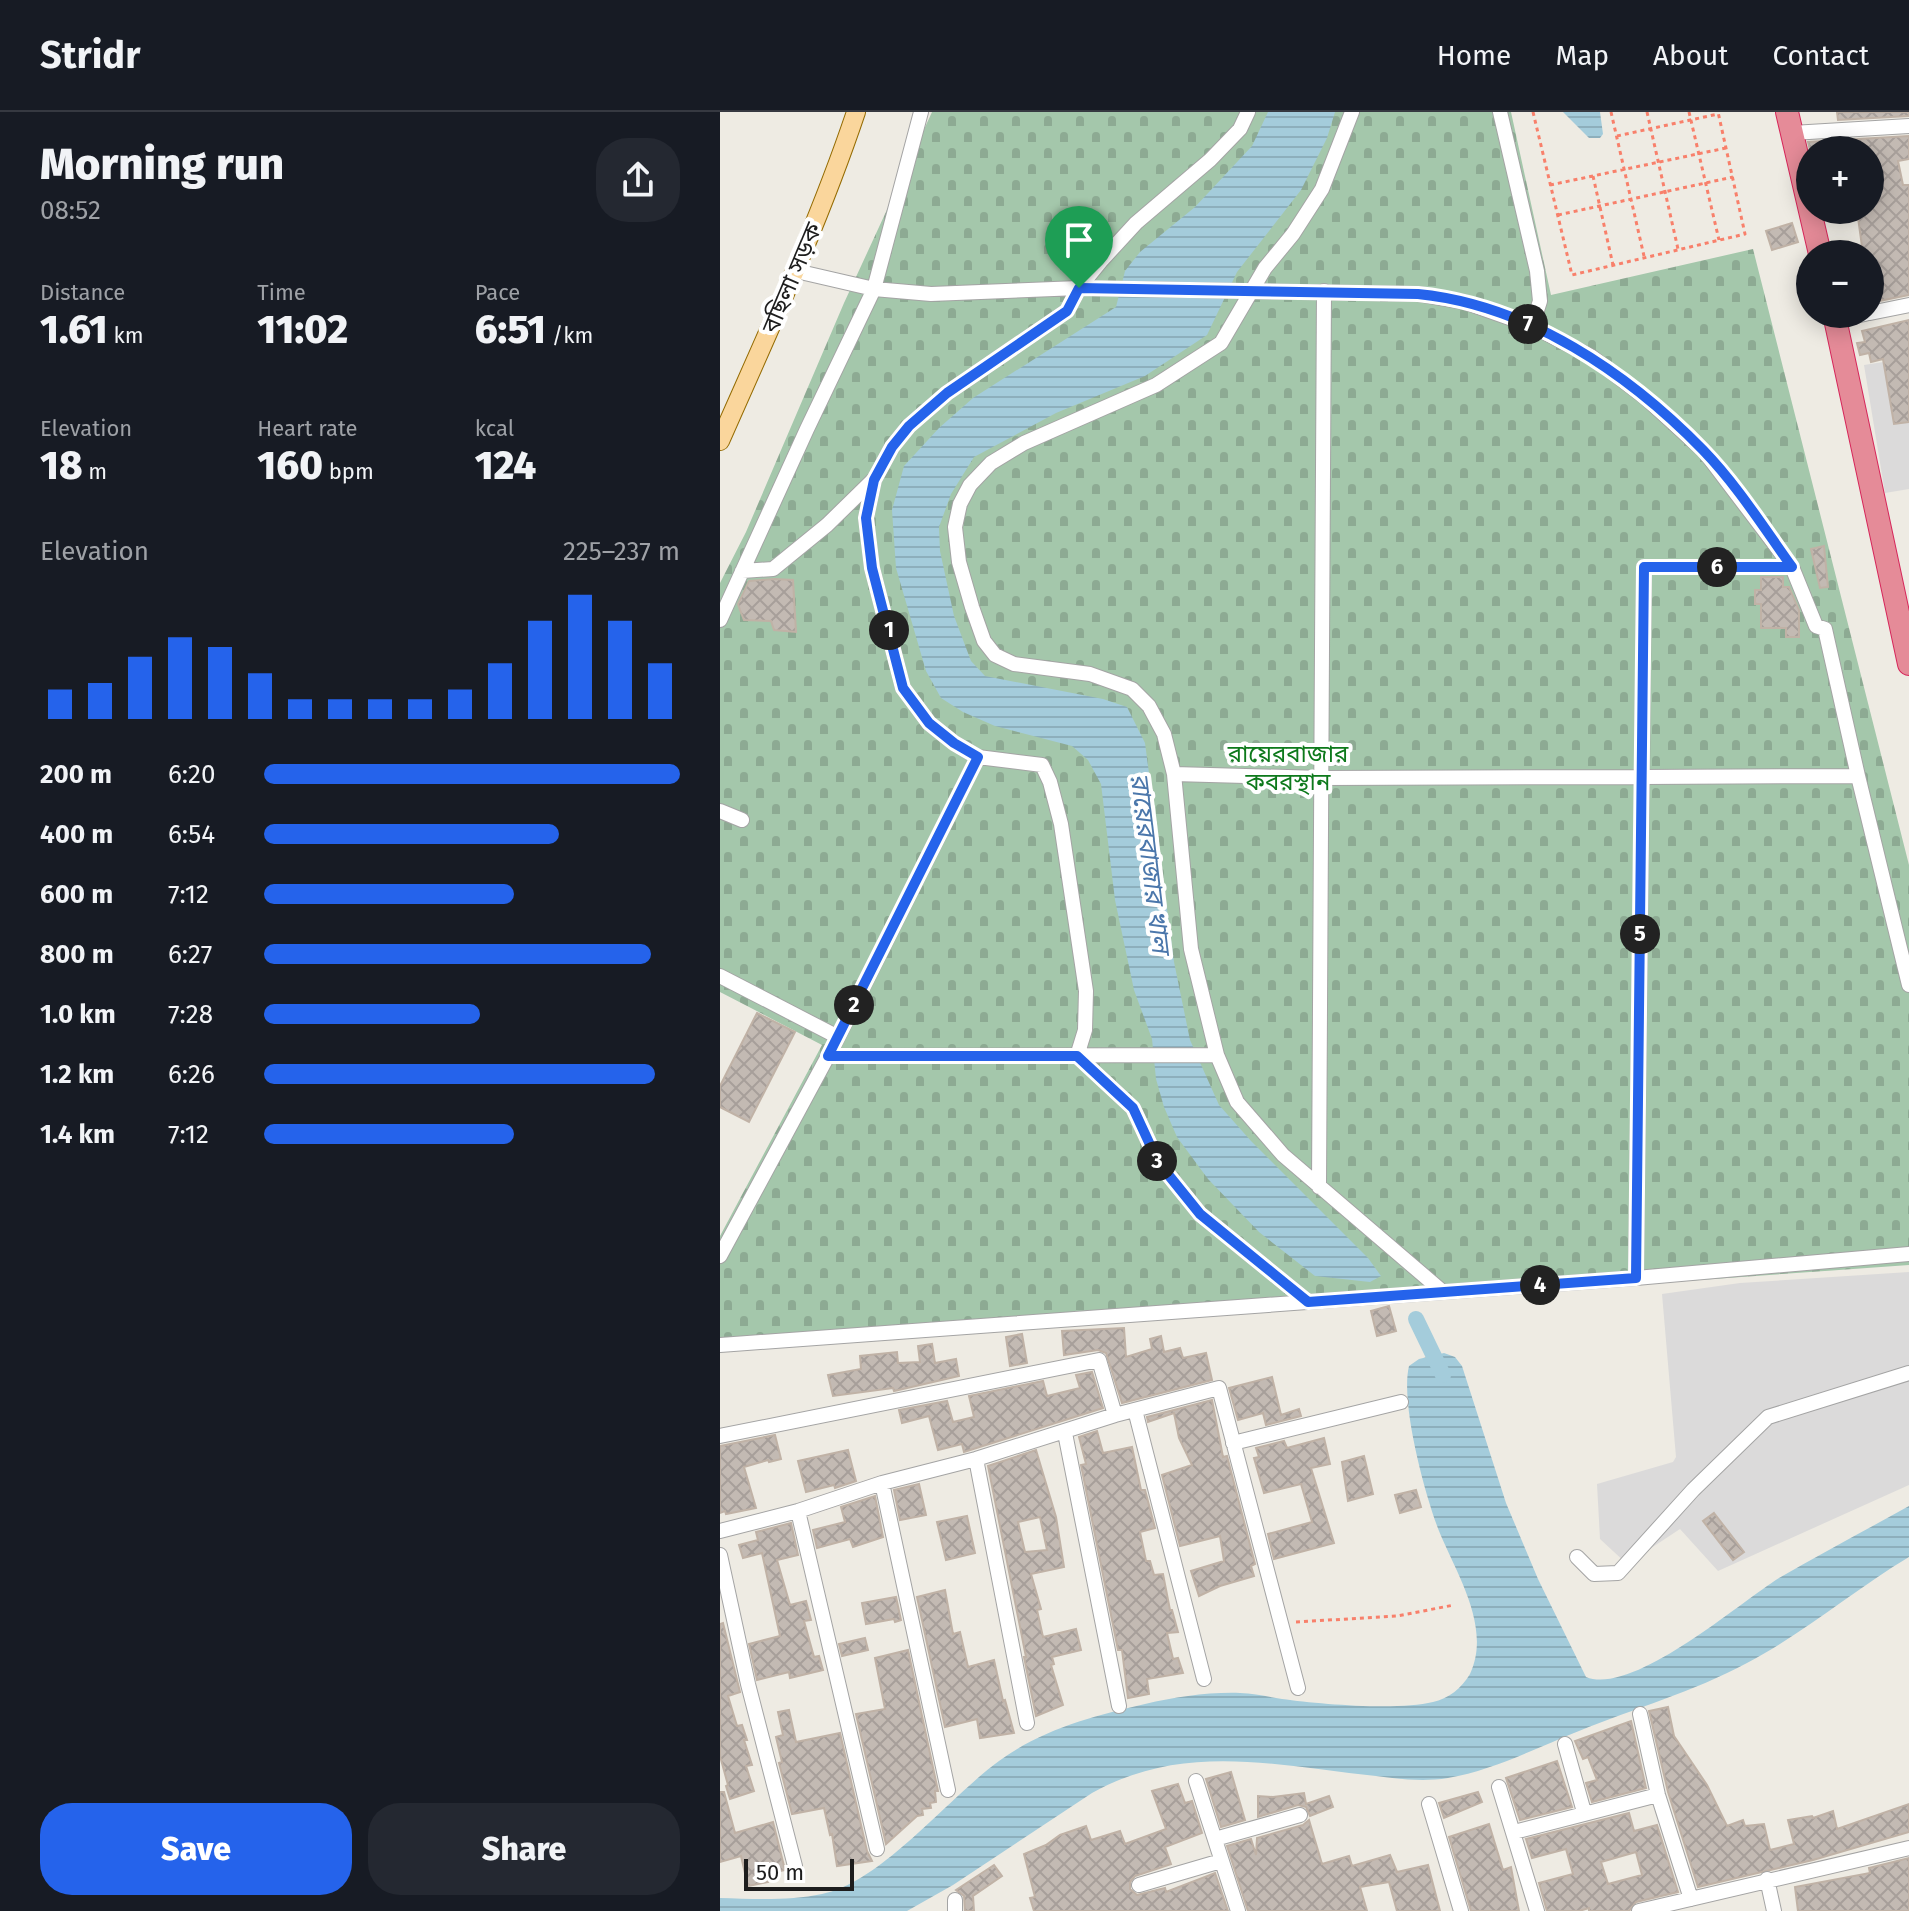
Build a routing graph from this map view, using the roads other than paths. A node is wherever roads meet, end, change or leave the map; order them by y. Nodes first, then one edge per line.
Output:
1 (856, 112) edge
2 (921, 112) edge
3 (1248, 112) edge
4 (1352, 112) edge
5 (1500, 112) edge
6 (1790, 122) edge
7 (1909, 126) edge
8 (1817, 240) edge
9 (796, 271) junction
10 (1079, 288) junction
11 (874, 289) junction
12 (1253, 290) junction
13 (1324, 291) junction
14 (1909, 305) edge
15 (1884, 310) edge
16 (1532, 326) junction
17 (1837, 328) edge
18 (720, 441) edge
19 (874, 480) junction
20 (1792, 567) junction
21 (742, 571) junction
22 (720, 620) edge
23 (1905, 628) edge
24 (1909, 664) edge
25 (978, 757) junction
26 (1174, 774) junction
27 (1858, 776) junction
28 (1642, 777) junction
29 (1322, 778) junction
30 (720, 811) edge
31 (742, 820) dead end
32 (720, 976) edge
33 (1909, 985) edge
34 (838, 1037) junction
35 (1217, 1055) junction
36 (828, 1056) junction
37 (1077, 1056) junction
38 (1319, 1187) junction
39 (1909, 1254) edge
40 (720, 1256) edge
41 (1636, 1278) junction
42 (1443, 1292) junction
43 (1308, 1302) junction
44 (720, 1345) edge
45 (1909, 1373) edge
46 (1401, 1402) dead end
47 (1135, 1410) junction
48 (1115, 1415) junction
49 (1065, 1433) junction
50 (720, 1436) edge
51 (1233, 1443) junction
52 (976, 1459) junction
53 (882, 1483) junction
54 (798, 1511) junction
55 (720, 1531) edge
56 (720, 1555) edge
57 (1577, 1557) dead end
58 (1204, 1679) dead end
59 (1298, 1688) dead end
60 (1119, 1706) dead end
61 (1640, 1714) dead end
62 (1027, 1723) dead end
63 (1565, 1744) dead end
64 (1196, 1781) dead end
65 (1499, 1787) dead end
66 (948, 1790) dead end
67 (1658, 1795) junction
68 (1429, 1804) dead end
69 (1584, 1812) junction
70 (1300, 1815) dead end
71 (1514, 1832) junction
72 (1215, 1839) junction
73 (1909, 1848) edge
74 (877, 1849) dead end
75 (1221, 1861) junction
76 (795, 1866) dead end
77 (1767, 1879) junction
78 (1139, 1885) dead end
79 (1691, 1899) junction
80 (1238, 1911) edge
81 (1461, 1911) edge
82 (1537, 1911) edge
83 (1639, 1911) edge
84 (1774, 1911) edge

1 - 9 main road, বছিলা সড়ক
2 - 11 street
3 - 10 street
4 - 12 street
5 - 16 street
6 - 7 street
6 - 8 highway
9 - 11 street
9 - 18 main road, বছিলা সড়ক
10 - 11 street
10 - 12 street
10 - 19 street
11 - 21 street
12 - 13 street
12 - 26 street
13 - 16 street
13 - 29 street
14 - 15 street
16 - 20 street
17 - 23 highway
19 - 21 street
19 - 25 street
20 - 27 street
20 - 28 street
21 - 22 street
23 - 24 highway
25 - 34 street
25 - 37 street
26 - 29 street
26 - 35 street
27 - 28 street
27 - 33 street
28 - 29 street
28 - 41 street
29 - 38 street
30 - 31 street
32 - 34 street
34 - 36 street
35 - 37 street
35 - 38 street
36 - 37 street
36 - 40 street
37 - 43 street
38 - 42 street
39 - 41 street
41 - 42 street
42 - 43 street
43 - 44 street
45 - 57 street
46 - 51 street
47 - 48 street
47 - 51 street
47 - 58 street
48 - 49 street
48 - 50 street
49 - 52 street
49 - 60 street
51 - 59 street
52 - 53 street
52 - 62 street
53 - 54 street
53 - 66 street
54 - 55 street
54 - 74 street
56 - 76 street
61 - 67 street
63 - 69 street
64 - 72 street
65 - 71 street
67 - 69 street
67 - 79 street
68 - 81 street
69 - 71 street
70 - 72 street
71 - 82 street
72 - 75 street
73 - 77 street
75 - 78 street
75 - 80 street
77 - 79 street
77 - 84 street
79 - 83 street

